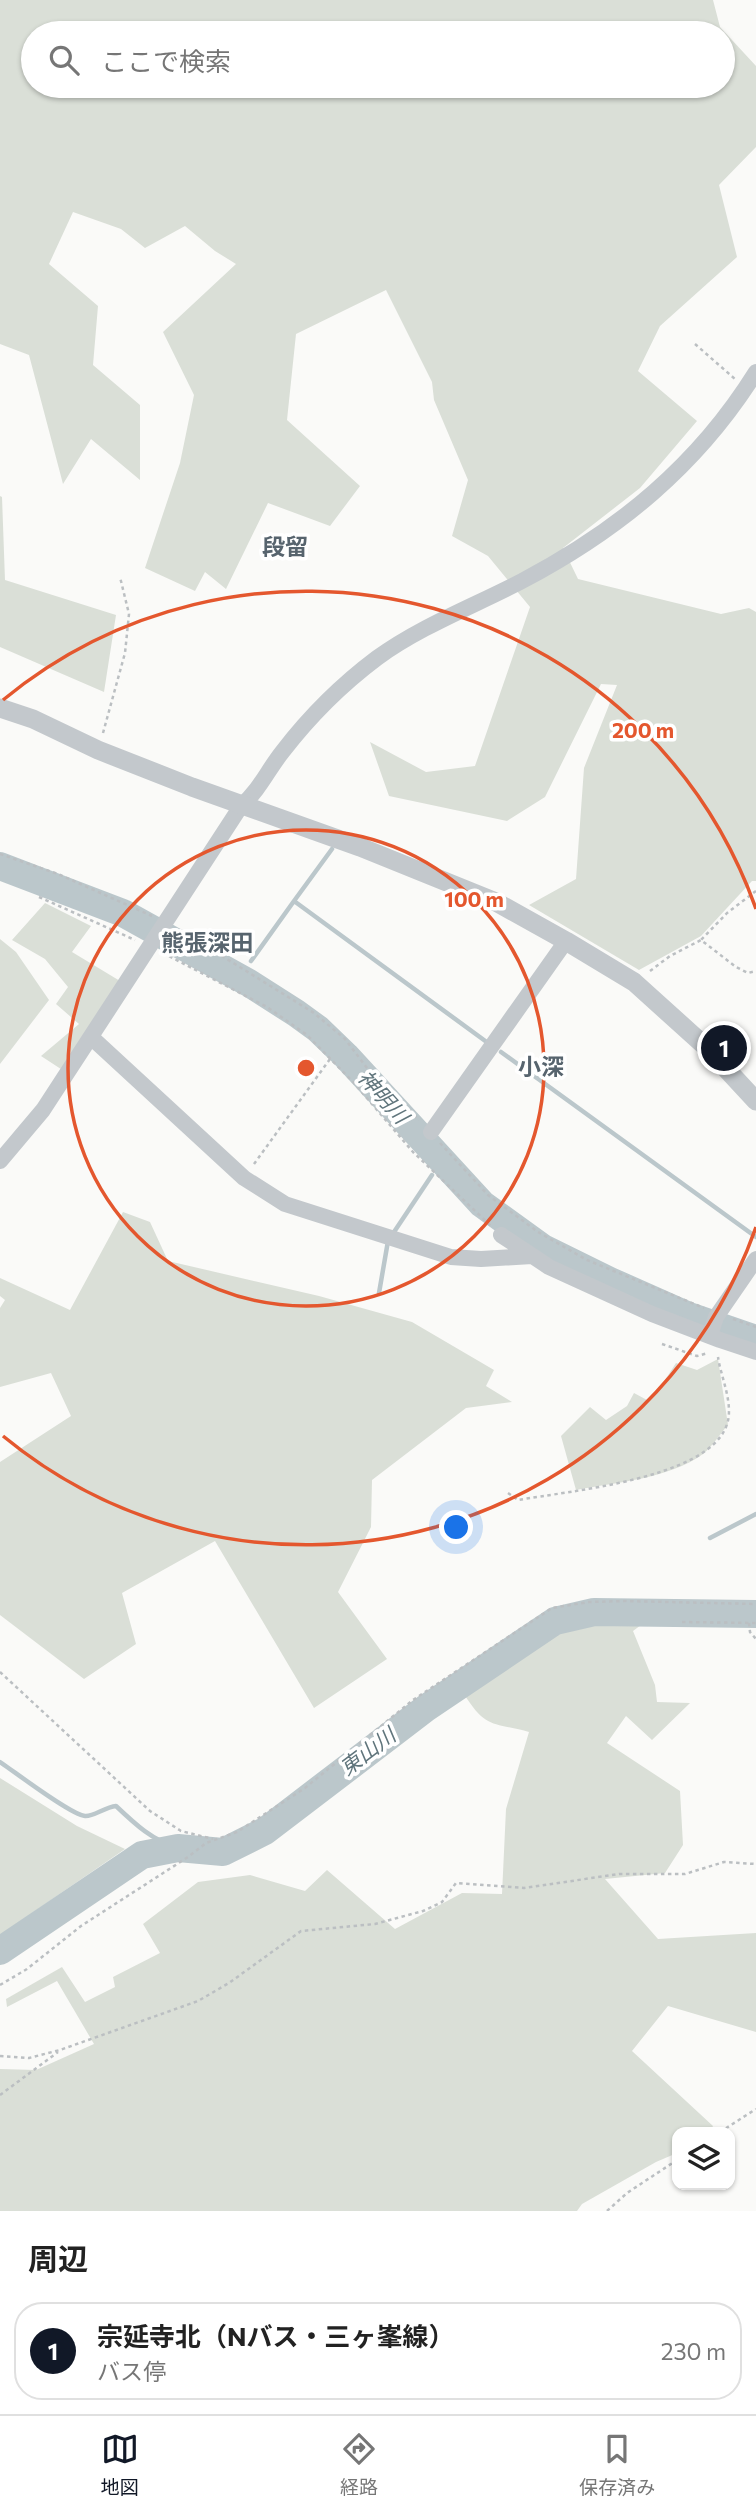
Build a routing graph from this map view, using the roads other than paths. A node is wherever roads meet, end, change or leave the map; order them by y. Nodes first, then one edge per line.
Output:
1 (753, 382) edge
2 (0, 708) edge
3 (241, 806) junction
4 (566, 941) junction
5 (91, 1037) junction
6 (756, 1101) edge
7 (431, 1132) road end
8 (0, 1161) edge
9 (501, 1235) road end
10 (532, 1256) junction
11 (756, 1259) edge
12 (715, 1328) junction
13 (756, 1352) edge

1 - 3 street
2 - 3 street
3 - 4 street
3 - 5 street
4 - 6 street
4 - 7 street
5 - 8 street
5 - 10 street
9 - 10 street
10 - 12 street
11 - 12 street
12 - 13 street

